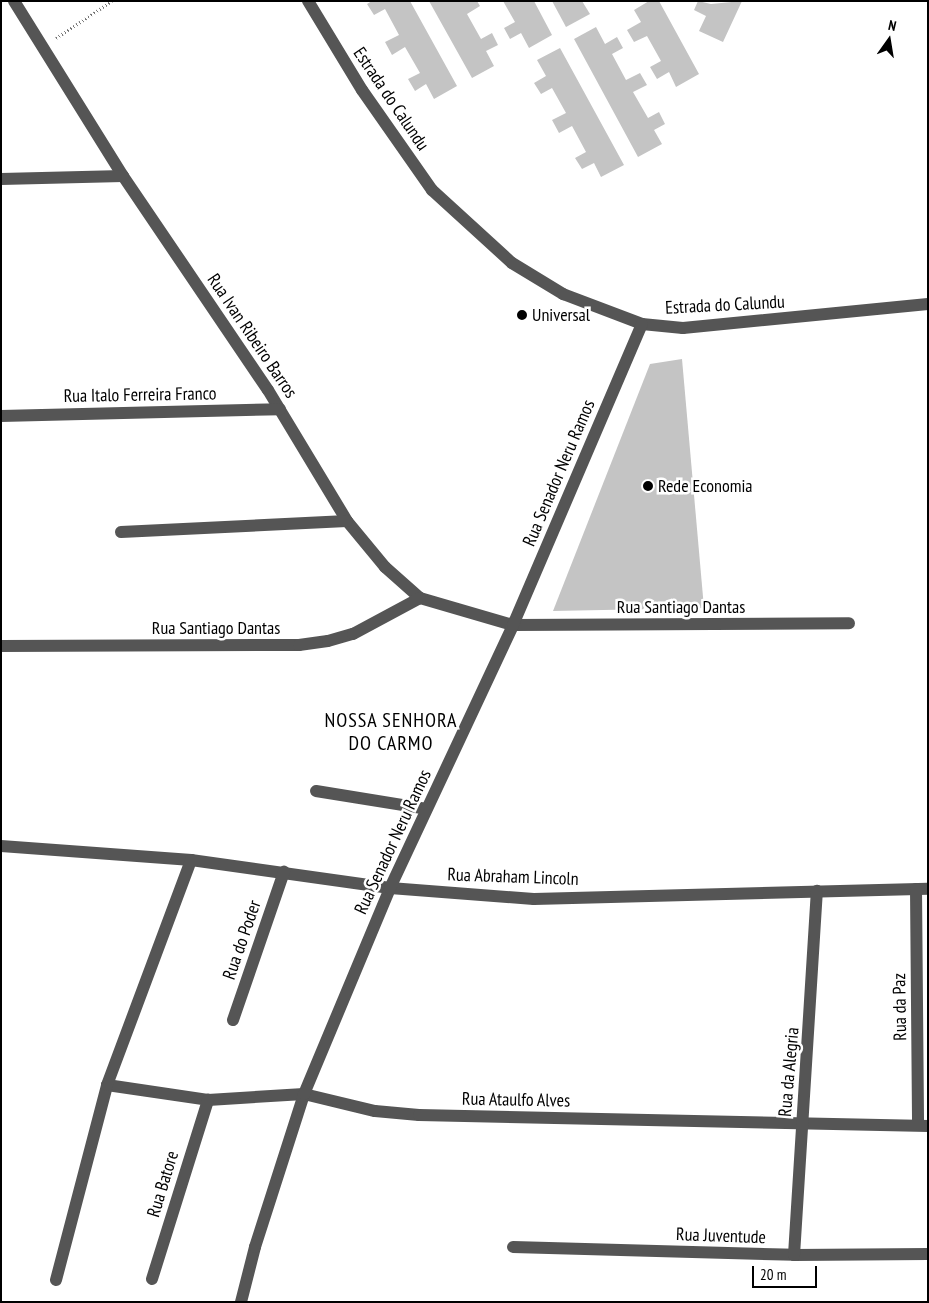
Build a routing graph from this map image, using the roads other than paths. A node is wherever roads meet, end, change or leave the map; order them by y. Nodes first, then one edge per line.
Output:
1 (14, 1) edge
2 (308, 1) edge
3 (123, 176) junction
4 (1, 179) edge
5 (928, 304) edge
6 (642, 324) junction
7 (280, 409) junction
8 (1, 416) edge
9 (347, 521) junction
10 (121, 532) dead end
11 (420, 598) junction
12 (849, 623) dead end
13 (513, 625) junction
14 (1, 646) edge
15 (316, 791) dead end
16 (427, 809) junction
17 (1, 846) edge
18 (191, 860) junction
19 (284, 872) junction
20 (390, 888) junction
21 (922, 889) edge
22 (817, 891) junction
23 (233, 1020) dead end
24 (107, 1085) junction
25 (304, 1094) junction
26 (208, 1100) junction
27 (802, 1124) junction
28 (923, 1126) edge
29 (513, 1247) dead end
30 (928, 1254) edge
31 (794, 1255) junction
32 (152, 1279) dead end
33 (56, 1280) dead end
34 (241, 1302) edge

1 - 3 street, Rua Ivan Ribeiro Barros
2 - 6 street, Estrada do Calundu
3 - 4 street
3 - 7 street, Rua Ivan Ribeiro Barros
5 - 6 street, Estrada do Calundu
6 - 13 street, Rua Senador Neru Ramos
7 - 8 street, Rua Italo Ferreira Franco
7 - 9 street, Rua Ivan Ribeiro Barros
9 - 10 street
9 - 11 street, Rua Ivan Ribeiro Barros
11 - 13 street, Rua Ivan Ribeiro Barros
11 - 14 street, Rua Santiago Dantas
12 - 13 street, Rua Santiago Dantas
13 - 16 street, Rua Senador Neru Ramos
15 - 16 street
16 - 20 street, Rua Senador Neru Ramos
17 - 18 street, Rua Abraham Lincoln
18 - 19 street, Rua Abraham Lincoln
18 - 24 street
19 - 20 street, Rua Abraham Lincoln
19 - 23 street, Rua do Poder
20 - 22 street, Rua Abraham Lincoln
20 - 25 street, Rua Senador Neru Ramos
21 - 22 street, Rua Abraham Lincoln
21 - 28 street, Rua da Paz
22 - 27 street, Rua da Alegria
24 - 26 street, Rua Ataulfo Alves
24 - 33 street
25 - 26 street, Rua Ataulfo Alves
25 - 27 street, Rua Ataulfo Alves
25 - 34 street, Rua Senador Neru Ramos
26 - 32 street, Rua Batore
27 - 28 street, Rua Ataulfo Alves
27 - 31 street, Rua da Alegria
29 - 31 street, Rua Juventude
30 - 31 street, Rua Juventude

